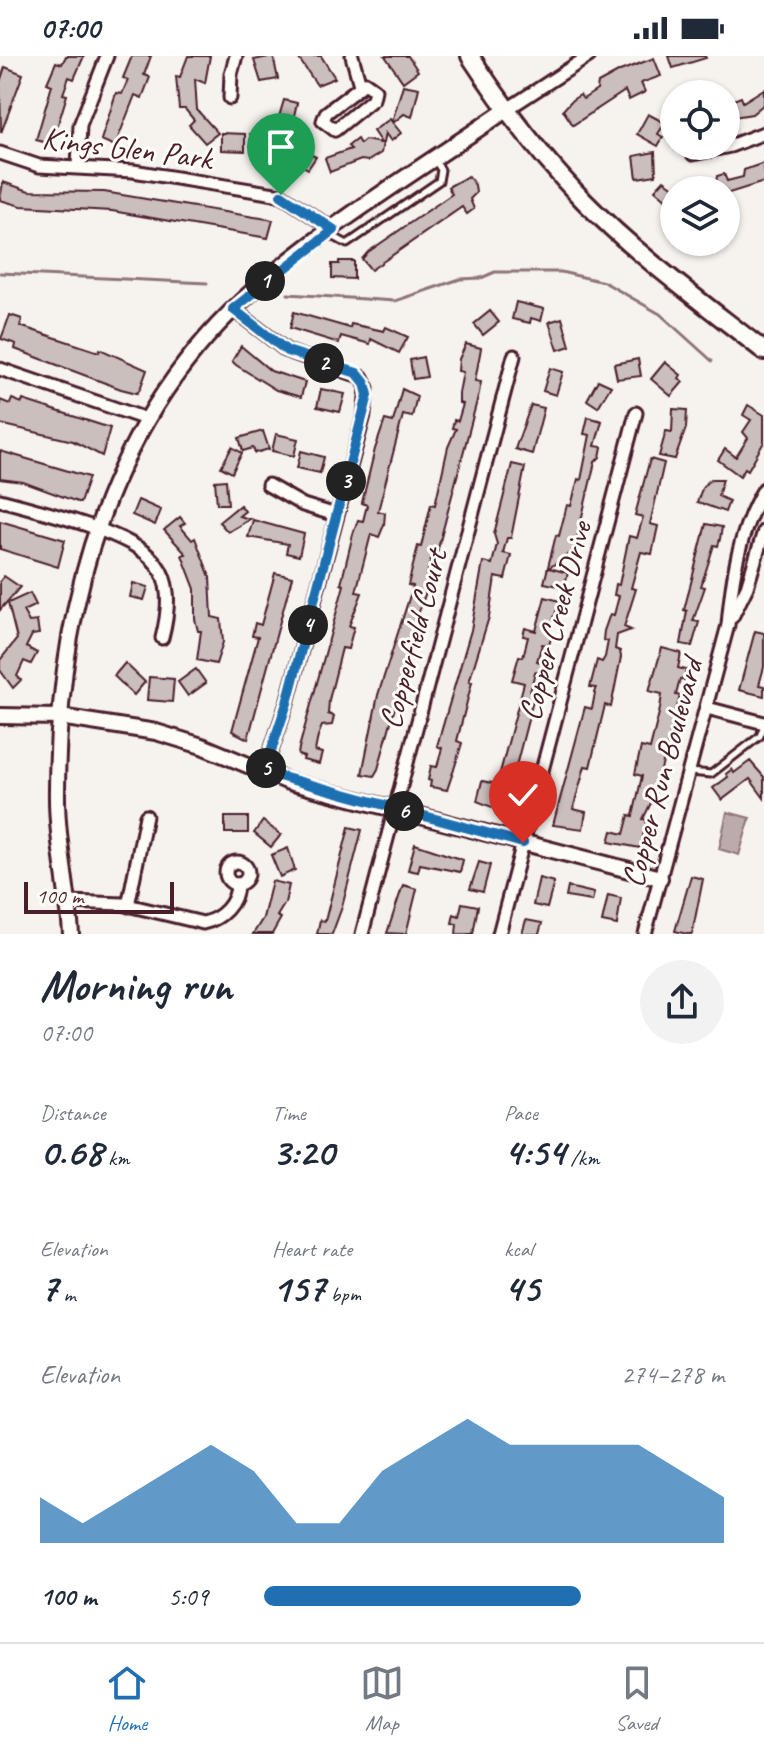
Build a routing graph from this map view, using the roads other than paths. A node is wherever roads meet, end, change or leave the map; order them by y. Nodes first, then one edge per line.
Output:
1 (107, 56) edge
2 (236, 56) edge
3 (352, 56) edge
4 (470, 56) edge
5 (589, 56) edge
6 (360, 85) junction
7 (230, 98) dead end
8 (506, 110) junction
9 (764, 133) edge
10 (740, 142) edge
11 (0, 153) edge
12 (78, 167) junction
13 (331, 231) junction
14 (233, 309) junction
15 (764, 351) edge
16 (514, 356) dead end
17 (0, 369) edge
18 (636, 413) dead end
19 (146, 419) junction
20 (268, 485) dead end
21 (764, 489) edge
22 (0, 500) edge
23 (336, 515) junction
24 (95, 528) junction
25 (764, 531) edge
26 (728, 625) junction
27 (162, 638) dead end
28 (707, 708) junction
29 (0, 716) edge
30 (60, 717) junction
31 (764, 724) edge
32 (689, 771) junction
33 (264, 772) junction
34 (396, 808) junction
35 (146, 816) dead end
36 (523, 843) junction
37 (660, 878) junction
38 (237, 884) dead end
39 (69, 902) junction
40 (128, 906) junction
41 (71, 934) edge
42 (362, 934) edge
43 (499, 934) edge
44 (645, 934) edge

1 - 12 street
2 - 7 street
3 - 6 street
4 - 8 main road
5 - 8 street
6 - 6 street
8 - 13 street
8 - 15 main road
9 - 10 street
11 - 12 street, Kings Glen Park
12 - 13 street, Kings Glen Park
13 - 14 street
14 - 19 street
14 - 23 street
16 - 34 street, Copperfield Court
17 - 19 street
18 - 36 street, Copper Creek Drive
19 - 24 street
20 - 23 street
21 - 26 street, Copper Run Boulevard
22 - 24 street
23 - 33 street
24 - 27 street
24 - 30 street
25 - 26 street, Copper Run Boulevard
26 - 28 street, Copper Run Boulevard
28 - 31 street
28 - 32 street, Copper Run Boulevard
29 - 30 street
30 - 33 street
30 - 39 street
31 - 32 lane
32 - 37 street, Copper Run Boulevard
33 - 34 street
34 - 36 street
34 - 42 street, Copperfield Court
35 - 40 street
36 - 37 street
36 - 43 street, Copper Creek Drive
37 - 44 street, Copper Run Boulevard
38 - 40 street
39 - 40 street
39 - 41 street

